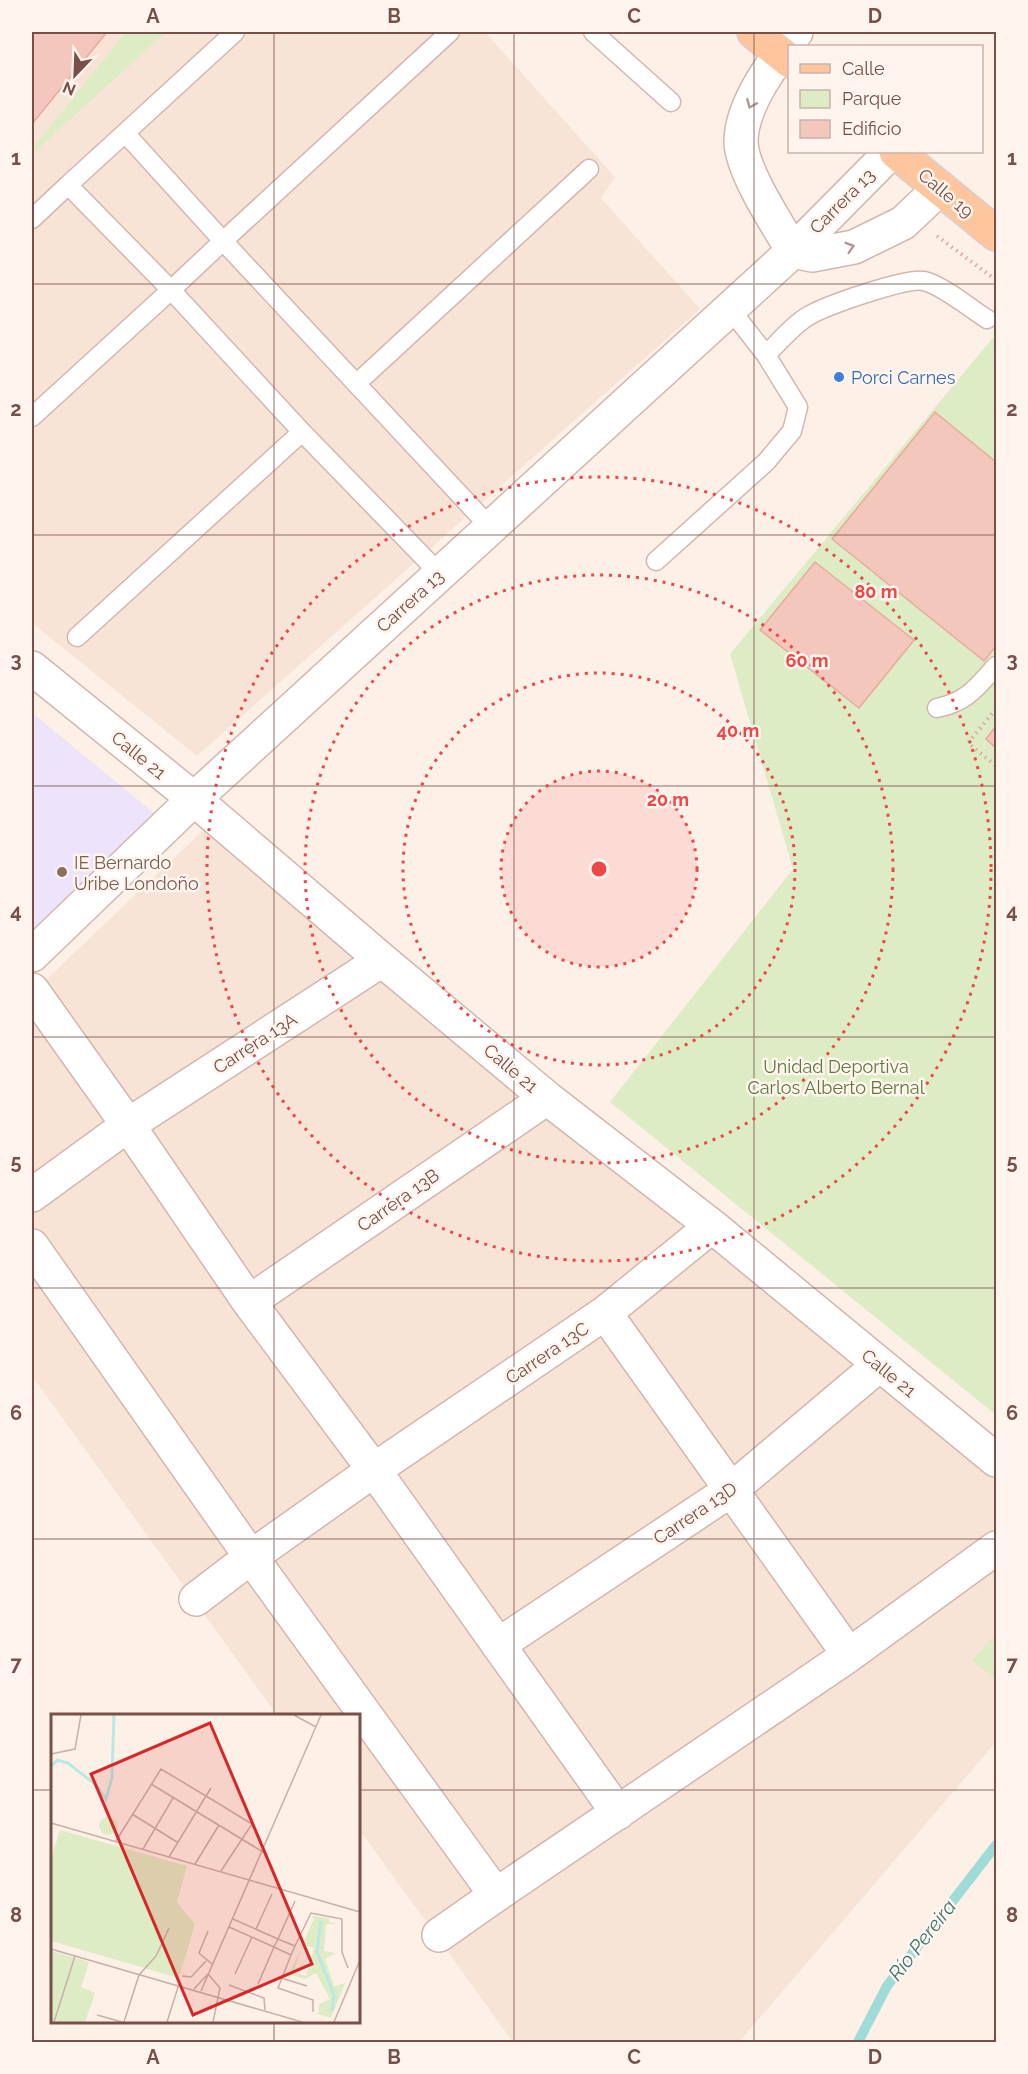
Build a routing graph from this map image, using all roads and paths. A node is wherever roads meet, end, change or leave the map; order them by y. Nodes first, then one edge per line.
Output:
1 (235, 32) edge
2 (450, 32) edge
3 (593, 32) edge
4 (754, 32) edge
5 (788, 49) edge
6 (788, 50) edge
7 (671, 102) dead end
8 (125, 133) junction
9 (890, 153) edge
10 (897, 153) edge
11 (589, 169) dead end
12 (68, 185) junction
13 (940, 188) junction
14 (911, 216) junction
15 (32, 219) edge
16 (996, 234) edge
17 (223, 241) junction
18 (793, 251) junction
19 (996, 280) edge
20 (171, 290) junction
21 (730, 309) junction
22 (987, 319) dead end
23 (766, 355) junction
24 (356, 384) junction
25 (32, 417) edge
26 (302, 432) junction
27 (490, 527) junction
28 (656, 561) dead end
29 (440, 574) junction
30 (76, 637) dead end
31 (996, 666) edge
32 (32, 668) edge
33 (937, 708) dead end
34 (996, 710) edge
35 (996, 766) edge
36 (194, 799) junction
37 (32, 955) edge
38 (382, 960) junction
39 (32, 990) edge
40 (547, 1098) junction
41 (128, 1125) junction
42 (32, 1195) edge
43 (712, 1226) junction
44 (32, 1246) edge
45 (249, 1302) junction
46 (605, 1313) junction
47 (879, 1365) junction
48 (996, 1460) edge
49 (374, 1470) junction
50 (731, 1490) junction
51 (996, 1548) edge
52 (251, 1557) junction
53 (196, 1599) dead end
54 (498, 1645) junction
55 (849, 1655) junction
56 (618, 1812) junction
57 (496, 1895) junction
58 (440, 1935) dead end

1 - 8 lane
2 - 17 lane
3 - 7 lane
4 - 5 main road
6 -> 18 street, Carrera 13
8 - 12 lane
8 - 17 lane
9 - 18 street, Carrera 13
10 - 13 main road, Calle 19
11 - 24 lane
12 - 15 lane
12 - 20 lane
13 - 14 street, Carrera 13
13 - 16 main road, Calle 19
18 -> 14 street, Carrera 13
14 - 19 path
17 - 20 lane
17 - 24 lane
18 - 21 street, Carrera 13
20 - 25 lane
20 - 26 lane
21 - 23 lane
21 - 27 street, Carrera 13
22 - 23 lane
23 - 28 lane
24 - 27 lane
26 - 29 lane
26 - 30 lane
27 - 29 street, Carrera 13
29 - 36 street, Carrera 13
31 - 33 lane
32 - 36 street, Calle 21
34 - 35 path
36 - 37 street, Carrera 13
36 - 38 street, Calle 21
38 - 40 street, Calle 21
38 - 41 street, Carrera 13A
39 - 41 street
40 - 43 street, Calle 21
40 - 45 street, Carrera 13B
41 - 42 street, Carrera 13A
41 - 45 street
43 - 46 street, Carrera 13C
43 - 47 street, Calle 21
44 - 52 street
45 - 49 street
46 - 49 street, Carrera 13C
46 - 50 street
47 - 48 street, Calle 21
47 - 50 street, Carrera 13D
49 - 52 street, Carrera 13C
49 - 54 street
50 - 54 street, Carrera 13D
50 - 55 street
51 - 55 street
52 - 53 street, Carrera 13C
52 - 57 street
54 - 56 street
55 - 56 street
56 - 57 street
57 - 58 street

